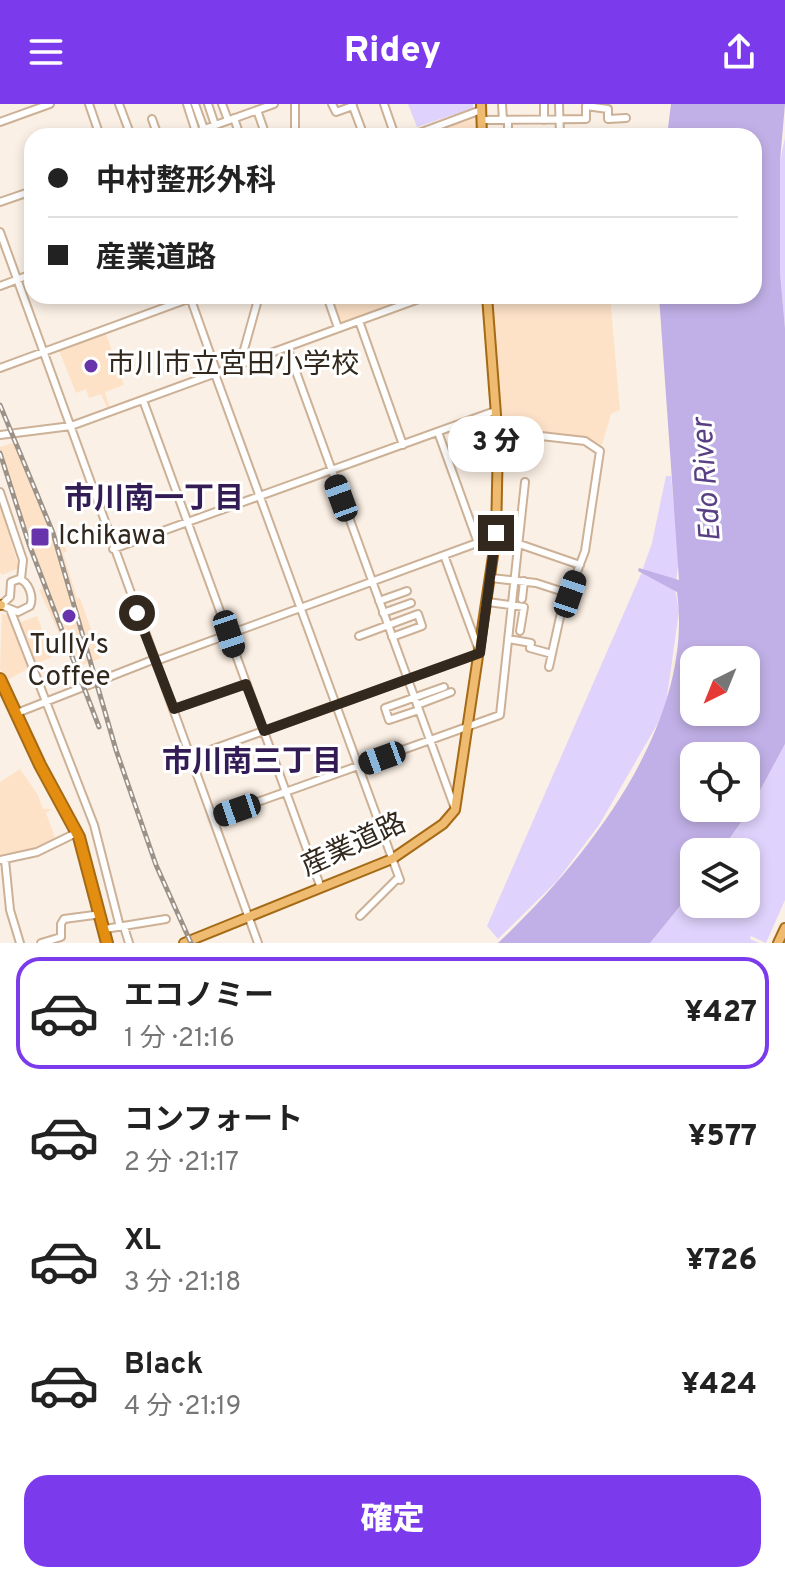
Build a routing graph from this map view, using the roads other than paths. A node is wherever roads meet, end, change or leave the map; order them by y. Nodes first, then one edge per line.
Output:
1 (50, 104) edge
2 (89, 104) edge
3 (119, 104) edge
4 (187, 104) edge
5 (195, 104) edge
6 (208, 104) edge
7 (222, 104) edge
8 (274, 104) edge
9 (295, 104) edge
10 (332, 104) edge
11 (384, 104) edge
12 (502, 104) edge
13 (544, 104) edge
14 (559, 104) edge
15 (353, 105) edge
16 (592, 105) edge
17 (257, 110) junction
18 (481, 111) edge
19 (626, 118) dead end
20 (152, 119) dead end
21 (231, 119) junction
22 (560, 119) junction
23 (505, 120) junction
24 (544, 120) junction
25 (0, 122) edge
26 (97, 128) edge
27 (128, 128) edge
28 (155, 128) edge
29 (206, 128) junction
30 (236, 128) edge
31 (263, 128) edge
32 (295, 128) edge
33 (361, 128) edge
34 (392, 128) edge
35 (433, 128) edge
36 (506, 128) edge
37 (560, 128) edge
38 (24, 194) edge
39 (0, 202) edge
40 (0, 232) edge
41 (24, 277) edge
42 (17, 280) junction
43 (0, 286) edge
44 (24, 298) edge
45 (26, 304) edge
46 (173, 304) edge
47 (194, 304) edge
48 (257, 304) edge
49 (330, 304) edge
50 (405, 304) edge
51 (488, 304) edge
52 (359, 321) junction
53 (338, 328) junction
54 (287, 347) junction
55 (44, 351) junction
56 (240, 364) junction
57 (0, 368) edge
58 (216, 373) junction
59 (143, 400) junction
60 (495, 411) junction
61 (71, 426) junction
62 (497, 431) junction
63 (438, 432) junction
64 (0, 435) edge
65 (403, 445) junction
66 (331, 471) junction
67 (525, 482) dead end
68 (1, 497) edge
69 (260, 497) junction
70 (189, 522) junction
71 (496, 536) junction
72 (478, 543) junction
73 (518, 543) junction
74 (113, 549) junction
75 (444, 555) junction
76 (580, 565) junction
77 (491, 578) junction
78 (21, 579) junction
79 (515, 580) junction
80 (372, 581) junction
81 (524, 581) junction
82 (407, 591) dead end
83 (570, 594) junction
84 (522, 599) dead end
85 (379, 601) junction
86 (488, 602) junction
87 (411, 603) dead end
88 (512, 605) junction
89 (3, 607) edge
90 (300, 607) junction
91 (383, 613) junction
92 (388, 625) junction
93 (520, 631) dead end
94 (229, 634) junction
95 (359, 636) dead end
96 (392, 637) junction
97 (508, 639) junction
98 (480, 653) junction
99 (552, 654) junction
100 (156, 660) junction
101 (549, 667) dead end
102 (0, 679) edge
103 (407, 679) junction
104 (246, 684) junction
105 (444, 687) dead end
106 (451, 692) dead end
107 (3, 698) edge
108 (47, 701) junction
109 (417, 704) junction
110 (335, 705) junction
111 (174, 709) junction
112 (17, 713) junction
113 (468, 727) junction
114 (264, 731) junction
115 (430, 740) junction
116 (191, 757) junction
117 (358, 766) junction
118 (286, 793) junction
119 (455, 810) junction
120 (213, 818) junction
121 (72, 835) junction
122 (392, 859) junction
123 (2, 860) edge
124 (321, 888) junction
125 (94, 915) junction
126 (248, 916) junction
127 (360, 916) dead end
128 (166, 919) dead end
129 (122, 927) junction
130 (785, 928) edge
131 (105, 929) junction
132 (20, 943) edge
133 (41, 943) edge
134 (100, 943) edge
135 (107, 943) edge
136 (129, 943) edge
137 (184, 943) edge
138 (258, 943) edge
139 (778, 943) edge

1 - 25 street
2 - 26 street
3 - 27 street
4 - 29 street
5 - 29 street
6 - 29 street
7 - 21 street
8 - 17 street
9 - 32 street
10 - 15 street
11 - 34 street
12 - 23 street
13 - 24 street
14 - 22 street
15 - 33 street
16 - 19 street
16 - 22 street
17 - 21 street
17 - 31 street
18 - 23 street
18 - 35 street
20 - 28 street
21 - 29 street
21 - 30 street
22 - 24 street
22 - 37 street
23 - 24 street
23 - 36 street
38 - 39 street
40 - 42 street
41 - 42 street
42 - 43 street
42 - 44 street
45 - 55 street
46 - 55 street
47 - 58 street
48 - 56 street
49 - 53 street
50 - 52 street
51 - 60 main road
52 - 53 street
52 - 65 street
53 - 54 street
54 - 56 street
54 - 66 street
55 - 57 street
55 - 61 street
56 - 58 street
58 - 59 street
58 - 69 street
59 - 61 street
59 - 70 street
60 - 62 main road
60 - 63 street
61 - 64 street
61 - 74 street
62 - 71 main road
62 - 76 street
63 - 65 street
63 - 72 street
65 - 66 street
66 - 69 street
66 - 80 street
67 - 73 street
68 - 78 street
69 - 70 street
69 - 90 street
70 - 74 street
70 - 94 street
71 - 72 street
71 - 73 street
71 - 77 main road
72 - 75 street
73 - 76 street
73 - 79 street
74 - 100 street
75 - 80 street
75 - 98 street
76 - 83 street
77 - 79 street
77 - 86 main road
78 - 89 street
78 - 89 street
79 - 81 street
79 - 88 street
80 - 85 street
80 - 90 street
81 - 83 street
81 - 84 street
82 - 85 street
83 - 99 street
85 - 91 street
86 - 88 street
86 - 98 main road
87 - 91 street
88 - 93 street
88 - 97 street
89 - 108 street
90 - 94 street
90 - 110 street
91 - 92 street
92 - 95 street
92 - 96 street
92 - 96 street
94 - 100 street
94 - 104 street
96 - 103 street
97 - 99 street
97 - 113 street
98 - 103 street
98 - 113 main road
99 - 101 street
100 - 108 street
100 - 111 street
102 - 107 highway
103 - 109 street
103 - 110 street
104 - 111 street
104 - 114 street
105 - 109 street
106 - 109 street
107 - 112 highway
107 - 121 highway
108 - 112 street
108 - 129 street
109 - 115 street
110 - 114 street
110 - 117 street
111 - 116 street
112 - 131 highway
113 - 115 street
113 - 119 main road
114 - 116 street
114 - 118 street
115 - 117 street
115 - 119 street
116 - 120 street
117 - 118 street
117 - 122 street
118 - 120 street
118 - 124 street
119 - 122 main road, 産業道路
120 - 126 street
121 - 123 street
121 - 125 highway
122 - 124 main road, 産業道路
122 - 127 street
123 - 132 street
124 - 126 main road, 産業道路
125 - 133 street
125 - 134 highway
126 - 137 main road, 産業道路
126 - 138 street
128 - 129 street
129 - 131 street
129 - 136 street
130 - 139 main road
131 - 135 highway

